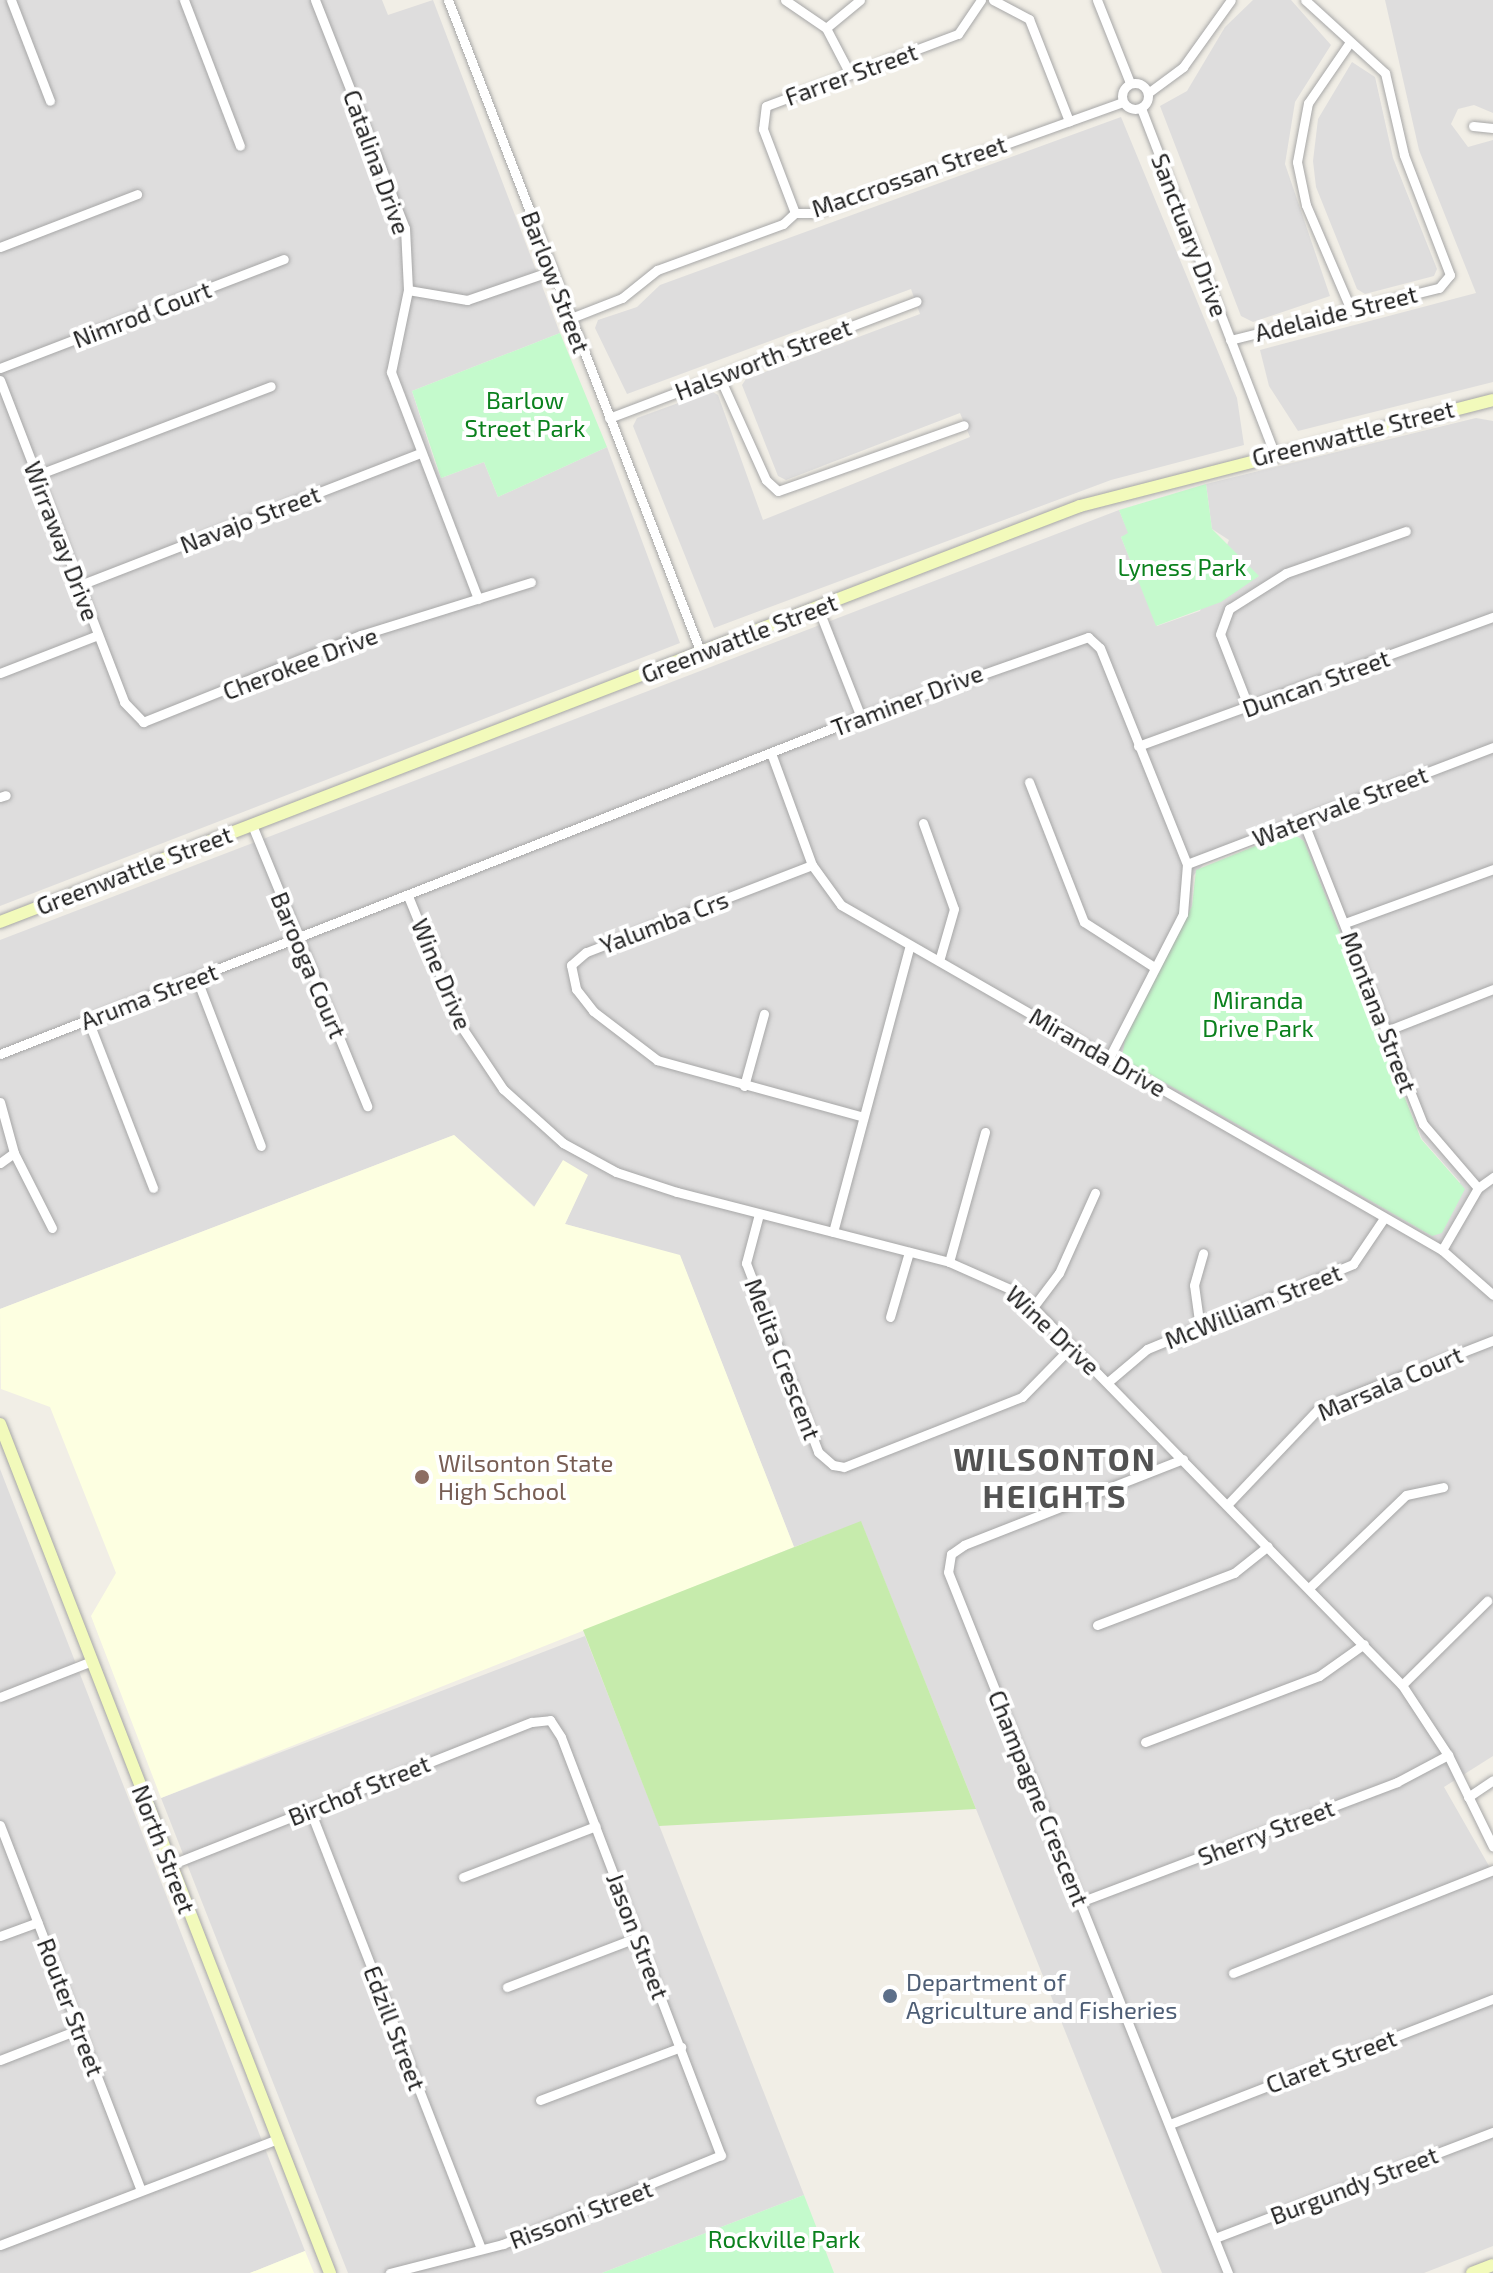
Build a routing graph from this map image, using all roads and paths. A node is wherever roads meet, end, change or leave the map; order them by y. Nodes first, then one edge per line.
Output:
1 (11, 0) edge
2 (184, 0) edge
3 (315, 0) edge
4 (448, 0) edge
5 (785, 0) edge
6 (860, 0) edge
7 (981, 0) edge
8 (993, 0) edge
9 (1097, 0) edge
10 (1231, 0) edge
11 (1305, 0) edge
12 (826, 28) junction
13 (1350, 42) junction
14 (850, 74) junction
15 (1130, 83) junction
16 (1148, 93) junction
17 (50, 101) dead end
18 (1123, 102) junction
19 (1141, 108) junction
20 (1069, 121) junction
21 (1473, 126) dead end
22 (1493, 128) edge
23 (240, 146) dead end
24 (137, 194) dead end
25 (795, 213) junction
26 (0, 247) edge
27 (284, 259) dead end
28 (551, 271) junction
29 (408, 290) junction
30 (917, 301) dead end
31 (1351, 310) junction
32 (571, 318) junction
33 (1230, 340) junction
34 (0, 368) edge
35 (719, 376) junction
36 (0, 380) edge
37 (271, 386) dead end
38 (1493, 400) edge
39 (609, 418) junction
40 (964, 425) dead end
41 (1274, 452) junction
42 (420, 453) junction
43 (37, 475) junction
44 (1406, 531) dead end
45 (531, 582) dead end
46 (80, 585) junction
47 (478, 599) junction
48 (818, 608) junction
49 (1493, 617) edge
50 (98, 635) junction
51 (701, 653) junction
52 (0, 673) edge
53 (124, 702) joint
54 (1249, 708) junction
55 (861, 717) junction
56 (1138, 746) junction
57 (1493, 747) edge
58 (771, 753) junction
59 (1029, 782) dead end
60 (1303, 821) junction
61 (923, 823) dead end
62 (252, 825) junction
63 (1187, 864) junction
64 (812, 865) junction
65 (1493, 869) edge
66 (408, 896) junction
67 (0, 922) edge
68 (1345, 923) junction
69 (298, 938) junction
70 (910, 945) junction
71 (939, 961) junction
72 (1154, 967) junction
73 (196, 977) junction
74 (1493, 989) edge
75 (764, 1014) dead end
76 (88, 1020) junction
77 (1386, 1031) junction
78 (0, 1054) edge
79 (1109, 1058) junction
80 (744, 1086) junction
81 (0, 1102) edge
82 (367, 1106) dead end
83 (861, 1116) junction
84 (985, 1132) dead end
85 (261, 1146) dead end
86 (14, 1153) junction
87 (0, 1163) edge
88 (1493, 1177) edge
89 (153, 1188) dead end
90 (1478, 1188) junction
91 (1095, 1193) dead end
92 (759, 1214) junction
93 (1384, 1218) junction
94 (52, 1228) dead end
95 (833, 1232) junction
96 (1442, 1250) junction
97 (909, 1252) junction
98 (1203, 1253) dead end
99 (949, 1262) junction
100 (1493, 1295) edge
101 (1034, 1306) junction
102 (890, 1317) dead end
103 (1200, 1328) junction
104 (1493, 1340) edge
105 (1072, 1346) junction
106 (1108, 1382) junction
107 (0, 1424) edge
108 (1183, 1459) junction
109 (1443, 1487) dead end
110 (1227, 1505) junction
111 (1268, 1546) junction
112 (1309, 1588) junction
113 (1487, 1601) dead end
114 (1097, 1625) dead end
115 (1364, 1644) junction
116 (92, 1661) junction
117 (1402, 1685) junction
118 (0, 1697) edge
119 (550, 1720) joint
120 (1145, 1742) dead end
121 (1448, 1755) junction
122 (1493, 1780) edge
123 (1468, 1797) junction
124 (310, 1810) junction
125 (0, 1825) edge
126 (596, 1826) junction
127 (1493, 1847) edge
128 (170, 1865) junction
129 (1493, 1870) edge
130 (463, 1877) dead end
131 (1080, 1902) junction
132 (38, 1922) junction
133 (0, 1936) edge
134 (638, 1937) junction
135 (1233, 1973) dead end
136 (507, 1987) dead end
137 (1493, 1999) edge
138 (80, 2029) junction
139 (681, 2047) junction
140 (0, 2060) edge
141 (540, 2100) dead end
142 (1170, 2124) junction
143 (1493, 2132) edge
144 (278, 2139) junction
145 (721, 2155) joint
146 (141, 2190) junction
147 (1215, 2238) junction
148 (0, 2245) edge
149 (480, 2247) junction
150 (1493, 2265) edge
151 (330, 2273) edge
152 (390, 2273) edge
153 (1228, 2273) edge
154 (1472, 2273) edge

1 - 17 street
2 - 23 street
3 - 29 street, Catalina Drive
4 - 28 street, Barlow Street
5 - 12 street
6 - 12 street
7 - 14 street, Farrer Street
8 - 20 street
9 - 15 street
10 - 16 street
11 - 13 street, Adelaide Street
12 - 14 street
13 - 31 street
13 - 31 street, Adelaide Street
14 - 25 street, Farrer Street
15 - 16 street
15 - 18 street
16 - 19 street
18 - 19 street
18 - 20 street, Maccrossan Street
19 - 33 street, Sanctuary Drive
20 - 25 street, Maccrossan Street
21 - 22 street
24 - 26 street
25 - 32 street, Maccrossan Street
27 - 34 street, Nimrod Court
28 - 29 street
28 - 32 street, Barlow Street
29 - 42 street, Catalina Drive
30 - 35 street, Halsworth Street
31 - 33 street, Adelaide Street
32 - 39 street, Barlow Street
33 - 41 street, Sanctuary Drive
35 - 39 street, Halsworth Street
35 - 40 street
36 - 43 street, Wirraway Drive
37 - 43 street
38 - 41 main road, Greenwattle Street
39 - 51 street, Barlow Street
41 - 48 main road, Greenwattle Street
42 - 46 street, Navajo Street
42 - 47 street, Catalina Drive
43 - 46 street, Wirraway Drive
44 - 54 street
45 - 47 street, Cherokee Drive
46 - 50 street, Wirraway Drive
47 - 53 street, Cherokee Drive
48 - 51 main road, Greenwattle Street
48 - 55 street
49 - 54 street, Duncan Street
50 - 52 street
50 - 53 street, Wirraway Drive
51 - 62 main road, Greenwattle Street
54 - 56 street, Duncan Street
55 - 56 street, Traminer Drive
55 - 58 street, Traminer Drive
56 - 63 street, Traminer Drive
57 - 60 street, Watervale Street
58 - 64 street, Miranda Drive
58 - 66 street, Traminer Drive
59 - 72 street
60 - 63 street, Watervale Street
60 - 68 street, Montana Street
61 - 71 street
62 - 67 main road, Greenwattle Street
62 - 69 street, Barooga Court
63 - 72 street, Traminer Drive
64 - 70 street, Miranda Drive
64 - 80 street, Yalumba Crs
65 - 68 street
66 - 69 street, Traminer Drive
66 - 92 street, Wine Drive
68 - 77 street, Montana Street
69 - 73 street, Aruma Street
69 - 82 street, Barooga Court
70 - 71 street, Miranda Drive
70 - 83 street
71 - 79 street, Miranda Drive
72 - 79 street, Traminer Drive
73 - 76 street, Aruma Street
73 - 85 street
74 - 77 street
75 - 80 street
76 - 78 street, Aruma Street
76 - 89 street
77 - 90 street, Montana Street
79 - 93 street, Miranda Drive
80 - 83 street, Yalumba Crs
81 - 86 street
83 - 95 street
84 - 99 street
86 - 87 street
86 - 94 street
88 - 90 street
90 - 96 street
91 - 101 street
92 - 95 street, Wine Drive
92 - 105 street, Melita Crescent
93 - 96 street, Miranda Drive
93 - 103 street, McWilliam Street
95 - 97 street, Wine Drive
96 - 100 street, Miranda Drive
97 - 99 street, Wine Drive
97 - 102 street
98 - 103 street
99 - 101 street, Wine Drive
101 - 105 street, Wine Drive
103 - 106 street, McWilliam Street
104 - 110 street, Marsala Court
105 - 106 street, Wine Drive
106 - 108 street, Wine Drive
107 - 116 main road, North Street
108 - 110 street, Wine Drive
108 - 131 street, Champagne Crescent
109 - 112 street
110 - 111 street, Wine Drive
111 - 112 street, Wine Drive
111 - 114 street
112 - 115 street, Wine Drive
113 - 117 street
115 - 117 street, Wine Drive
115 - 120 street
116 - 118 street
116 - 128 main road, North Street
117 - 121 street, Wine Drive
119 - 124 street, Birchof Street
119 - 126 street, Jason Street
121 - 123 street, Wine Drive
121 - 131 street, Sherry Street
122 - 123 street
123 - 127 street, Wine Drive
124 - 128 street, Birchof Street
124 - 149 street, Edzill Street
125 - 132 street, Router Street
126 - 130 street
126 - 134 street, Jason Street
128 - 144 main road, North Street
129 - 135 street
131 - 142 street, Champagne Crescent
132 - 133 street
132 - 138 street, Router Street
134 - 136 street
134 - 139 street, Jason Street
137 - 142 street, Claret Street
138 - 140 street
138 - 146 street, Router Street
139 - 141 street
139 - 145 street, Jason Street
142 - 147 street, Champagne Crescent
143 - 147 street, Burgundy Street
144 - 146 street
144 - 151 main road, North Street
145 - 149 street, Rissoni Street
146 - 148 street
147 - 153 street, Champagne Crescent
149 - 152 street, Rissoni Street
150 - 154 main road

